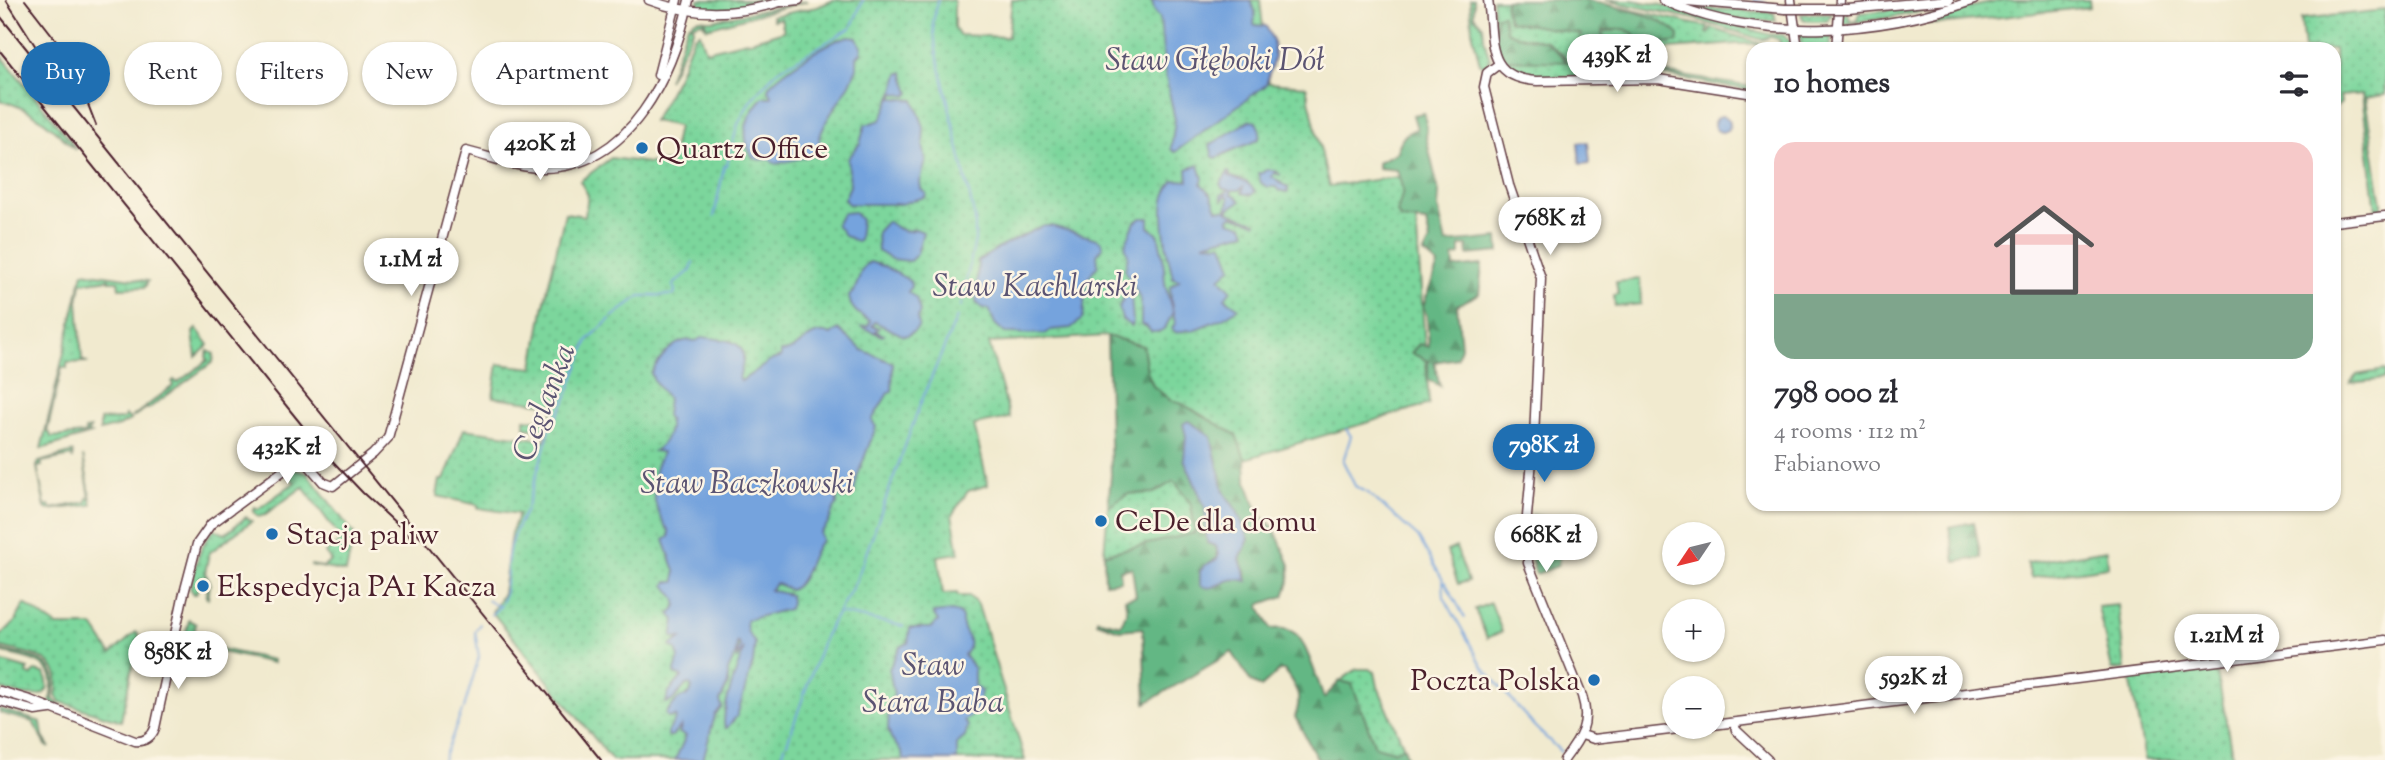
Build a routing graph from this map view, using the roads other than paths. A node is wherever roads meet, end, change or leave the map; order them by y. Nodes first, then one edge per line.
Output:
1 (649, 0) edge
2 (689, 0) edge
3 (799, 0) edge
4 (1488, 0) edge
5 (1663, 0) edge
6 (1671, 0) edge
7 (1791, 0) edge
8 (1840, 0) edge
9 (1949, 0) edge
10 (1974, 0) edge
11 (783, 1) edge
12 (677, 4) edge
13 (686, 11) junction
14 (1839, 28) junction
15 (1794, 29) junction
16 (1797, 42) edge
17 (1837, 42) edge
18 (1499, 64) junction
19 (654, 92) junction
20 (1746, 93) edge
21 (2385, 216) edge
22 (2341, 221) edge
23 (2385, 640) edge
24 (0, 691) edge
25 (0, 701) edge
26 (50, 709) junction
27 (1734, 723) junction
28 (1725, 724) edge
29 (1662, 731) edge
30 (1583, 732) junction
31 (1564, 760) edge
32 (1768, 760) edge

1 - 12 street
2 - 13 street
3 - 11 street
4 - 18 street
5 - 15 street
6 - 9 street, bridge
7 - 15 street
8 - 14 street
10 - 14 street
11 - 13 street
12 - 13 street
12 - 19 street
13 - 19 street
14 - 15 street
14 - 17 street
15 - 16 street
18 - 20 street
18 - 30 street
19 - 26 street
21 - 22 street
23 - 27 street
24 - 26 street
25 - 26 street
27 - 28 street
27 - 32 street
29 - 30 street
30 - 31 street

